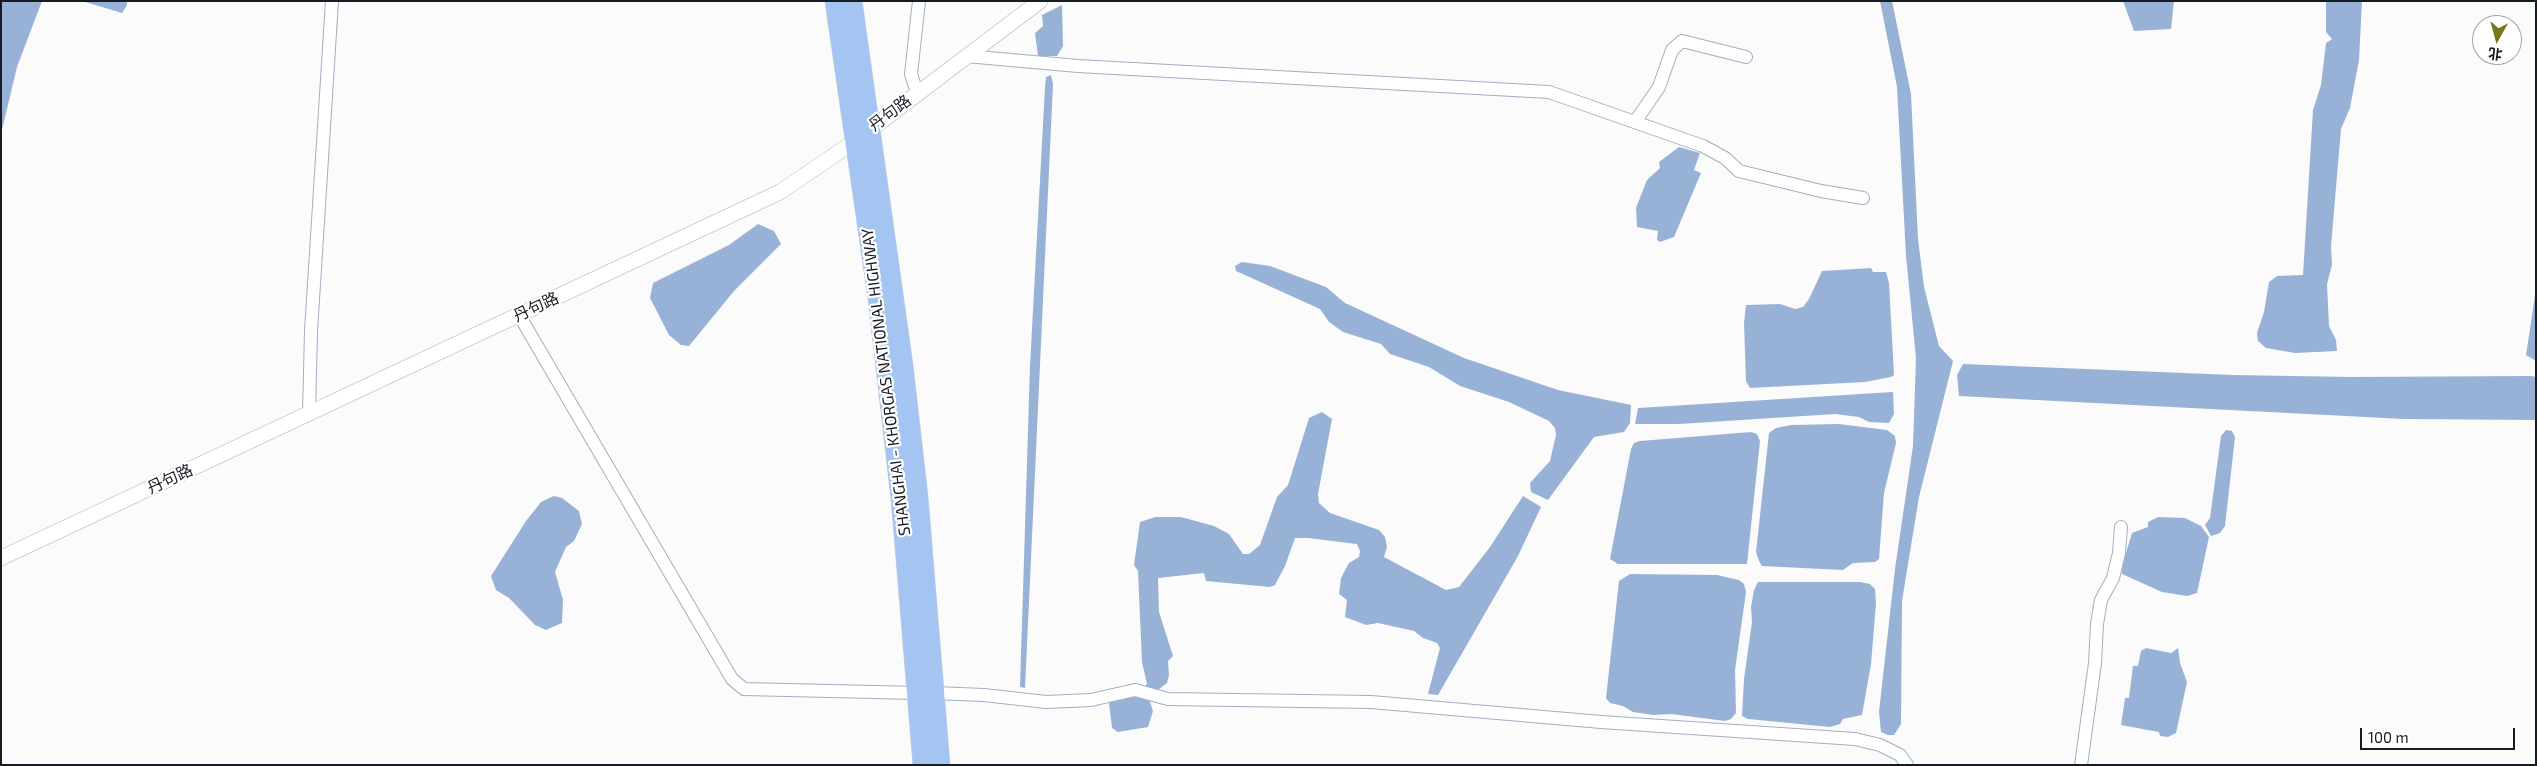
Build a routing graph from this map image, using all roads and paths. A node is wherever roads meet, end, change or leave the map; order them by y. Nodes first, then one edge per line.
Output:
1 (332, 1) edge
2 (835, 1) edge
3 (852, 1) edge
4 (919, 1) edge
5 (1040, 1) edge
6 (966, 56) junction
7 (1746, 57) dead end
8 (917, 93) junction
9 (1635, 122) junction
10 (871, 128) junction
11 (855, 141) junction
12 (1863, 198) dead end
13 (519, 315) junction
14 (309, 414) junction
15 (2121, 527) dead end
16 (1, 558) edge
17 (926, 693) junction
18 (923, 765) edge
19 (940, 765) edge
20 (1907, 765) edge
21 (2081, 765) edge

1 - 14 street
2 - 11 highway, SHANGHAI - KHORGAS NATIONAL HIGHWAY
3 - 10 highway, SHANGHAI - KHORGAS NATIONAL HIGHWAY
4 - 8 street
5 - 6 street, 丹句路
6 - 8 street, 丹句路
6 - 9 street
7 - 9 street
8 - 10 street, 丹句路
9 - 12 street
10 - 11 street, 丹句路
10 - 17 highway, SHANGHAI - KHORGAS NATIONAL HIGHWAY
11 - 13 street, 丹句路
11 - 17 highway, SHANGHAI - KHORGAS NATIONAL HIGHWAY
13 - 14 street, 丹句路
13 - 17 street
14 - 16 street, 丹句路
15 - 21 street
17 - 18 highway, SHANGHAI - KHORGAS NATIONAL HIGHWAY
17 - 19 highway, SHANGHAI - KHORGAS NATIONAL HIGHWAY
17 - 20 street

